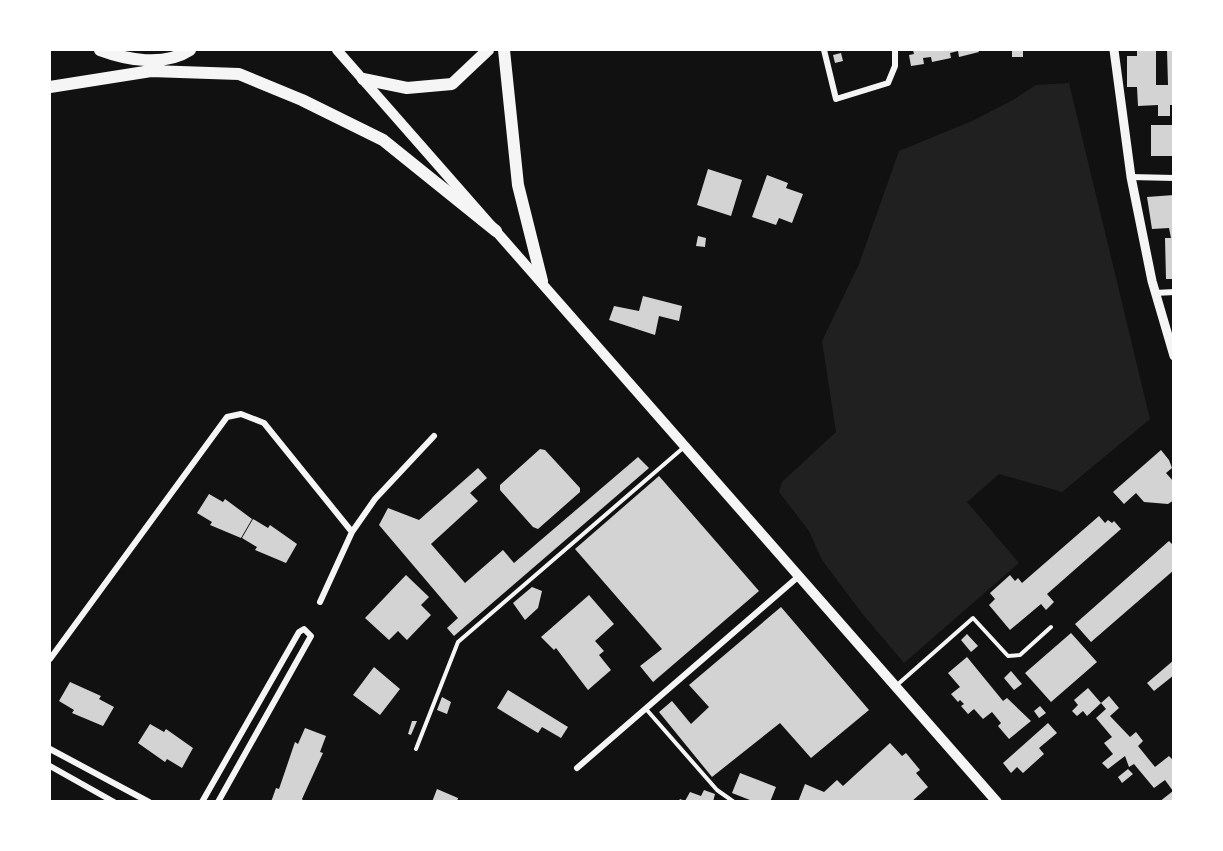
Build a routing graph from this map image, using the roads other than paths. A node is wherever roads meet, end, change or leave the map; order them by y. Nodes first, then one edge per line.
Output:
1 (100, 50) edge
2 (190, 50) edge
3 (338, 50) edge
4 (488, 50) edge
5 (504, 50) edge
6 (824, 50) edge
7 (895, 50) edge
8 (1114, 50) edge
9 (363, 79) junction
10 (50, 87) edge
11 (1131, 177) junction
12 (1173, 178) edge
13 (496, 231) junction
14 (542, 281) junction
15 (1155, 292) junction
16 (1173, 292) edge
17 (1173, 356) edge
18 (434, 436) dead end
19 (686, 446) junction
20 (352, 532) junction
21 (800, 575) junction
22 (320, 602) dead end
23 (1051, 627) dead end
24 (50, 659) edge
25 (896, 686) junction
26 (646, 708) junction
27 (50, 749) edge
28 (416, 749) dead end
29 (50, 766) edge
30 (577, 768) dead end
31 (114, 801) edge
32 (149, 801) edge
33 (202, 801) edge
34 (218, 801) edge
35 (734, 801) edge
36 (998, 801) edge

1 - 2 highway
3 - 9 main road
4 - 9 highway
5 - 14 highway
6 - 7 street
8 - 11 street
9 - 13 main road
10 - 13 highway
11 - 12 street
11 - 15 street
13 - 14 main road
14 - 19 main road
15 - 16 street
15 - 17 street
18 - 20 street
19 - 21 main road
19 - 28 lane
20 - 22 street
20 - 24 street
21 - 25 main road
21 - 26 street
23 - 25 lane
25 - 36 main road
26 - 30 street
26 - 35 lane
27 - 32 street
29 - 31 street
33 - 34 street

